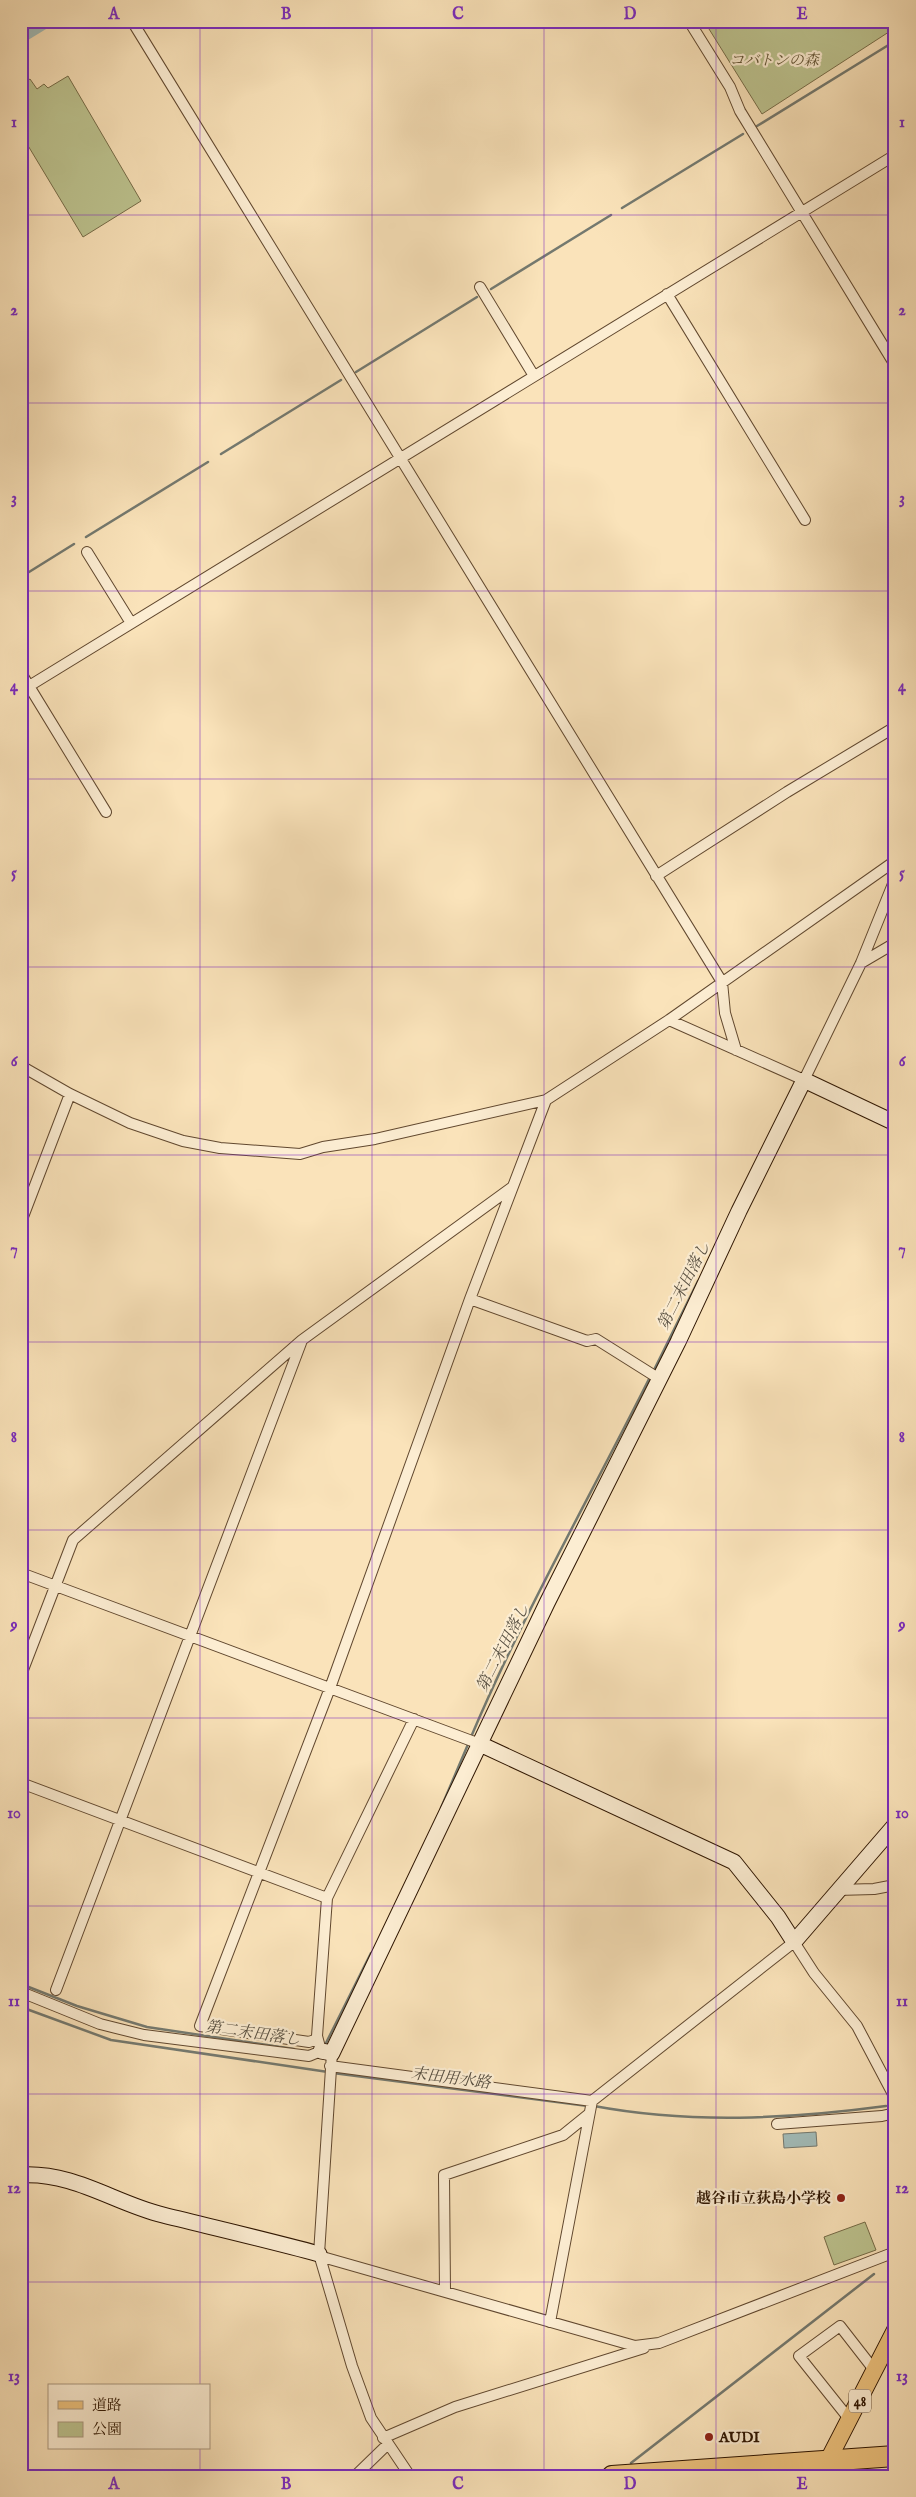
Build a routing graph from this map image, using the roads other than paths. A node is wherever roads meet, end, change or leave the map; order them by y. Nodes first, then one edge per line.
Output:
1 (132, 21) edge
2 (689, 21) edge
3 (895, 155) edge
4 (802, 212) junction
5 (480, 287) dead end
6 (667, 294) junction
7 (895, 365) edge
8 (534, 376) junction
9 (399, 458) junction
10 (805, 520) dead end
11 (87, 552) dead end
12 (131, 623) junction
13 (21, 673) edge
14 (25, 688) edge
15 (895, 727) edge
16 (106, 812) dead end
17 (895, 861) edge
18 (656, 876) junction
19 (895, 879) edge
20 (895, 943) edge
21 (861, 963) junction
22 (722, 982) junction
23 (669, 1020) junction
24 (736, 1050) junction
25 (21, 1066) edge
26 (804, 1080) junction
27 (70, 1094) junction
28 (546, 1100) junction
29 (895, 1123) edge
30 (512, 1188) junction
31 (21, 1222) edge
32 (470, 1299) junction
33 (302, 1340) junction
34 (658, 1378) junction
35 (21, 1574) edge
36 (55, 1585) junction
37 (189, 1635) junction
38 (21, 1675) edge
39 (330, 1688) junction
40 (414, 1719) junction
41 (480, 1744) junction
42 (21, 1783) edge
43 (120, 1820) junction
44 (895, 1825) edge
45 (257, 1873) junction
46 (895, 1885) edge
47 (837, 1890) junction
48 (327, 1898) junction
49 (794, 1942) junction
50 (56, 1990) dead end
51 (21, 1992) edge
52 (325, 2052) junction
53 (895, 2098) edge
54 (592, 2100) junction
55 (895, 2113) edge
56 (589, 2114) junction
57 (777, 2124) dead end
58 (22, 2172) edge
59 (895, 2252) edge
60 (319, 2255) junction
61 (445, 2291) junction
62 (550, 2322) junction
63 (895, 2330) edge
64 (649, 2345) junction
65 (875, 2371) junction
66 (850, 2420) junction
67 (386, 2441) junction
68 (895, 2456) edge
69 (895, 2467) edge
70 (824, 2469) edge
71 (355, 2476) edge
72 (410, 2476) edge
73 (612, 2476) edge
74 (776, 2476) edge

1 - 9 street
2 - 4 street
3 - 4 street
4 - 6 street
4 - 7 street
5 - 8 street
6 - 8 street
6 - 10 street
8 - 9 street
9 - 12 street
9 - 18 street
11 - 12 street
12 - 14 street
13 - 14 street
14 - 16 street
15 - 18 street
17 - 22 street
18 - 22 street
19 - 21 street
20 - 21 street
21 - 26 street
22 - 23 street
22 - 24 street
23 - 24 street
23 - 28 street
24 - 26 street
25 - 27 street
26 - 29 street
26 - 34 street
27 - 28 street
27 - 31 street
28 - 30 street
30 - 32 street
30 - 33 street
32 - 34 street
32 - 39 street
33 - 36 street
33 - 37 street
34 - 41 street
35 - 36 street
36 - 37 street
36 - 38 street
37 - 39 street
37 - 43 street
39 - 40 street
39 - 45 street
40 - 41 street
40 - 48 street
41 - 49 street
41 - 52 street
42 - 43 street
43 - 45 street
43 - 50 street
44 - 47 street
45 - 48 street
45 - 52 street
46 - 47 street
47 - 49 street
48 - 52 street
49 - 53 street
49 - 54 street
51 - 52 street
52 - 54 street
52 - 60 street
54 - 56 street
55 - 57 street
56 - 61 street
56 - 62 street
58 - 60 street
59 - 64 street
60 - 61 street
60 - 67 street
61 - 62 street
62 - 64 street
63 - 65 main road, 48
64 - 67 street
65 - 66 main road, 48
65 - 66 street
66 - 70 main road, 48
67 - 71 street
67 - 72 street
68 - 70 highway
69 - 70 highway
70 - 73 highway
70 - 74 highway

